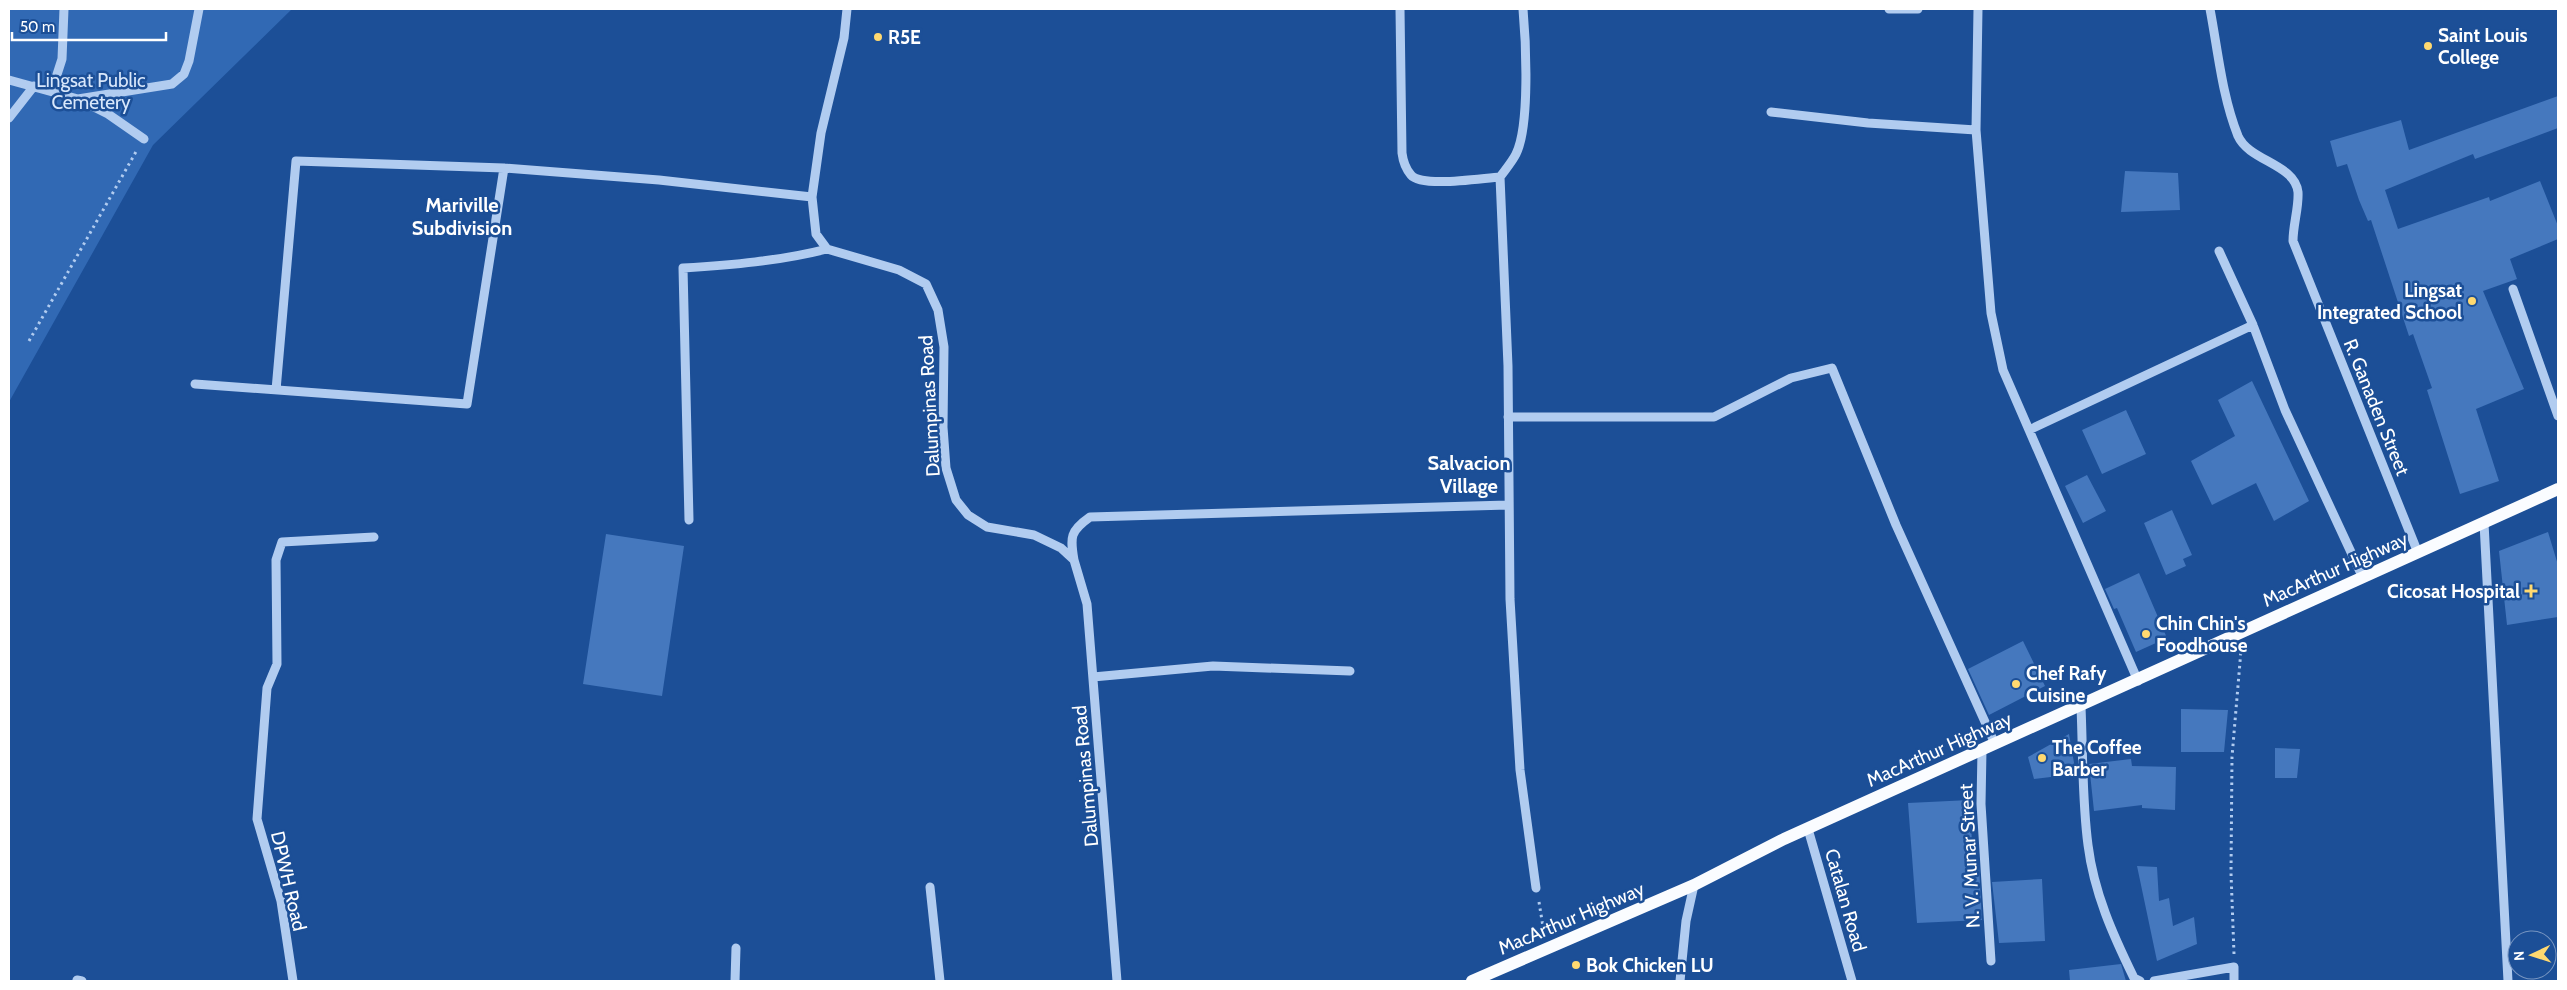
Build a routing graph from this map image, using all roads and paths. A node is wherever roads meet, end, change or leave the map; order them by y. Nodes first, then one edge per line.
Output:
1 (64, 9) edge
2 (199, 9) edge
3 (847, 9) edge
4 (1400, 9) edge
5 (1523, 9) edge
6 (1889, 9) edge
7 (1918, 9) edge
8 (1978, 9) edge
9 (2210, 9) edge
10 (9, 80) edge
11 (34, 86) junction
12 (52, 90) junction
13 (78, 99) junction
14 (1771, 112) dead end
15 (9, 118) edge
16 (1976, 130) junction
17 (144, 139) joint
18 (504, 168) junction
19 (1500, 177) junction
20 (812, 197) junction
21 (826, 249) junction
22 (2219, 251) dead end
23 (2513, 289) dead end
24 (2253, 325) junction
25 (29, 341) dead end
26 (196, 384) dead end
27 (276, 390) junction
28 (2558, 416) edge
29 (1508, 417) junction
30 (2029, 430) junction
31 (2558, 489) edge
32 (1508, 505) junction
33 (689, 520) dead end
34 (2484, 523) junction
35 (374, 537) dead end
36 (2418, 553) junction
37 (1074, 560) junction
38 (2363, 578) junction
39 (2242, 632) junction
40 (1350, 672) dead end
41 (1093, 677) junction
42 (2138, 681) junction
43 (2081, 707) junction
44 (1995, 744) junction
45 (1982, 750) junction
46 (1808, 829) junction
47 (1694, 885) junction
48 (930, 887) dead end
49 (1536, 888) joint
50 (736, 948) dead end
51 (1546, 948) junction
52 (1991, 961) dead end
53 (2234, 967) junction
54 (293, 981) edge
55 (735, 981) edge
56 (940, 981) edge
57 (1117, 981) edge
58 (1472, 981) edge
59 (1680, 981) edge
60 (1852, 981) edge
61 (2140, 981) edge
62 (2154, 981) edge
63 (2234, 981) edge
64 (2508, 981) edge

1 - 12 street
2 - 13 street
3 - 20 street
4 - 19 street
5 - 19 street
6 - 7 street
8 - 16 street
9 - 36 street, R. Ganaden Street
10 - 11 street
11 - 12 street
11 - 15 street
12 - 13 street
13 - 17 street
14 - 16 street
16 - 30 street
17 - 25 path
18 - 20 street
18 - 27 street
18 - 27 street
19 - 29 street
20 - 21 street
21 - 33 street
21 - 37 street, Dalumpinas Road
22 - 24 street
23 - 28 street
24 - 30 street
24 - 38 street
26 - 27 street
29 - 32 street
29 - 44 street
30 - 42 street
31 - 34 main road, MacArthur Highway
32 - 37 street
32 - 49 street
34 - 36 main road, MacArthur Highway
34 - 64 street
35 - 54 street, DPWH Road
36 - 38 main road, MacArthur Highway
37 - 41 street, Dalumpinas Road
38 - 39 main road, MacArthur Highway
39 - 42 main road, MacArthur Highway
39 - 53 path
40 - 41 street
41 - 57 street, Dalumpinas Road
42 - 43 main road, MacArthur Highway
43 - 44 main road, MacArthur Highway
43 - 61 street
44 - 45 main road, MacArthur Highway
45 - 46 main road, MacArthur Highway
45 - 52 street, N. V. Munar Street
46 - 47 main road, MacArthur Highway
46 - 60 street, Catalan Road
47 - 51 main road, MacArthur Highway
47 - 59 street
48 - 56 street
49 - 51 path
50 - 55 street
51 - 58 main road, MacArthur Highway
53 - 62 street
53 - 63 street

